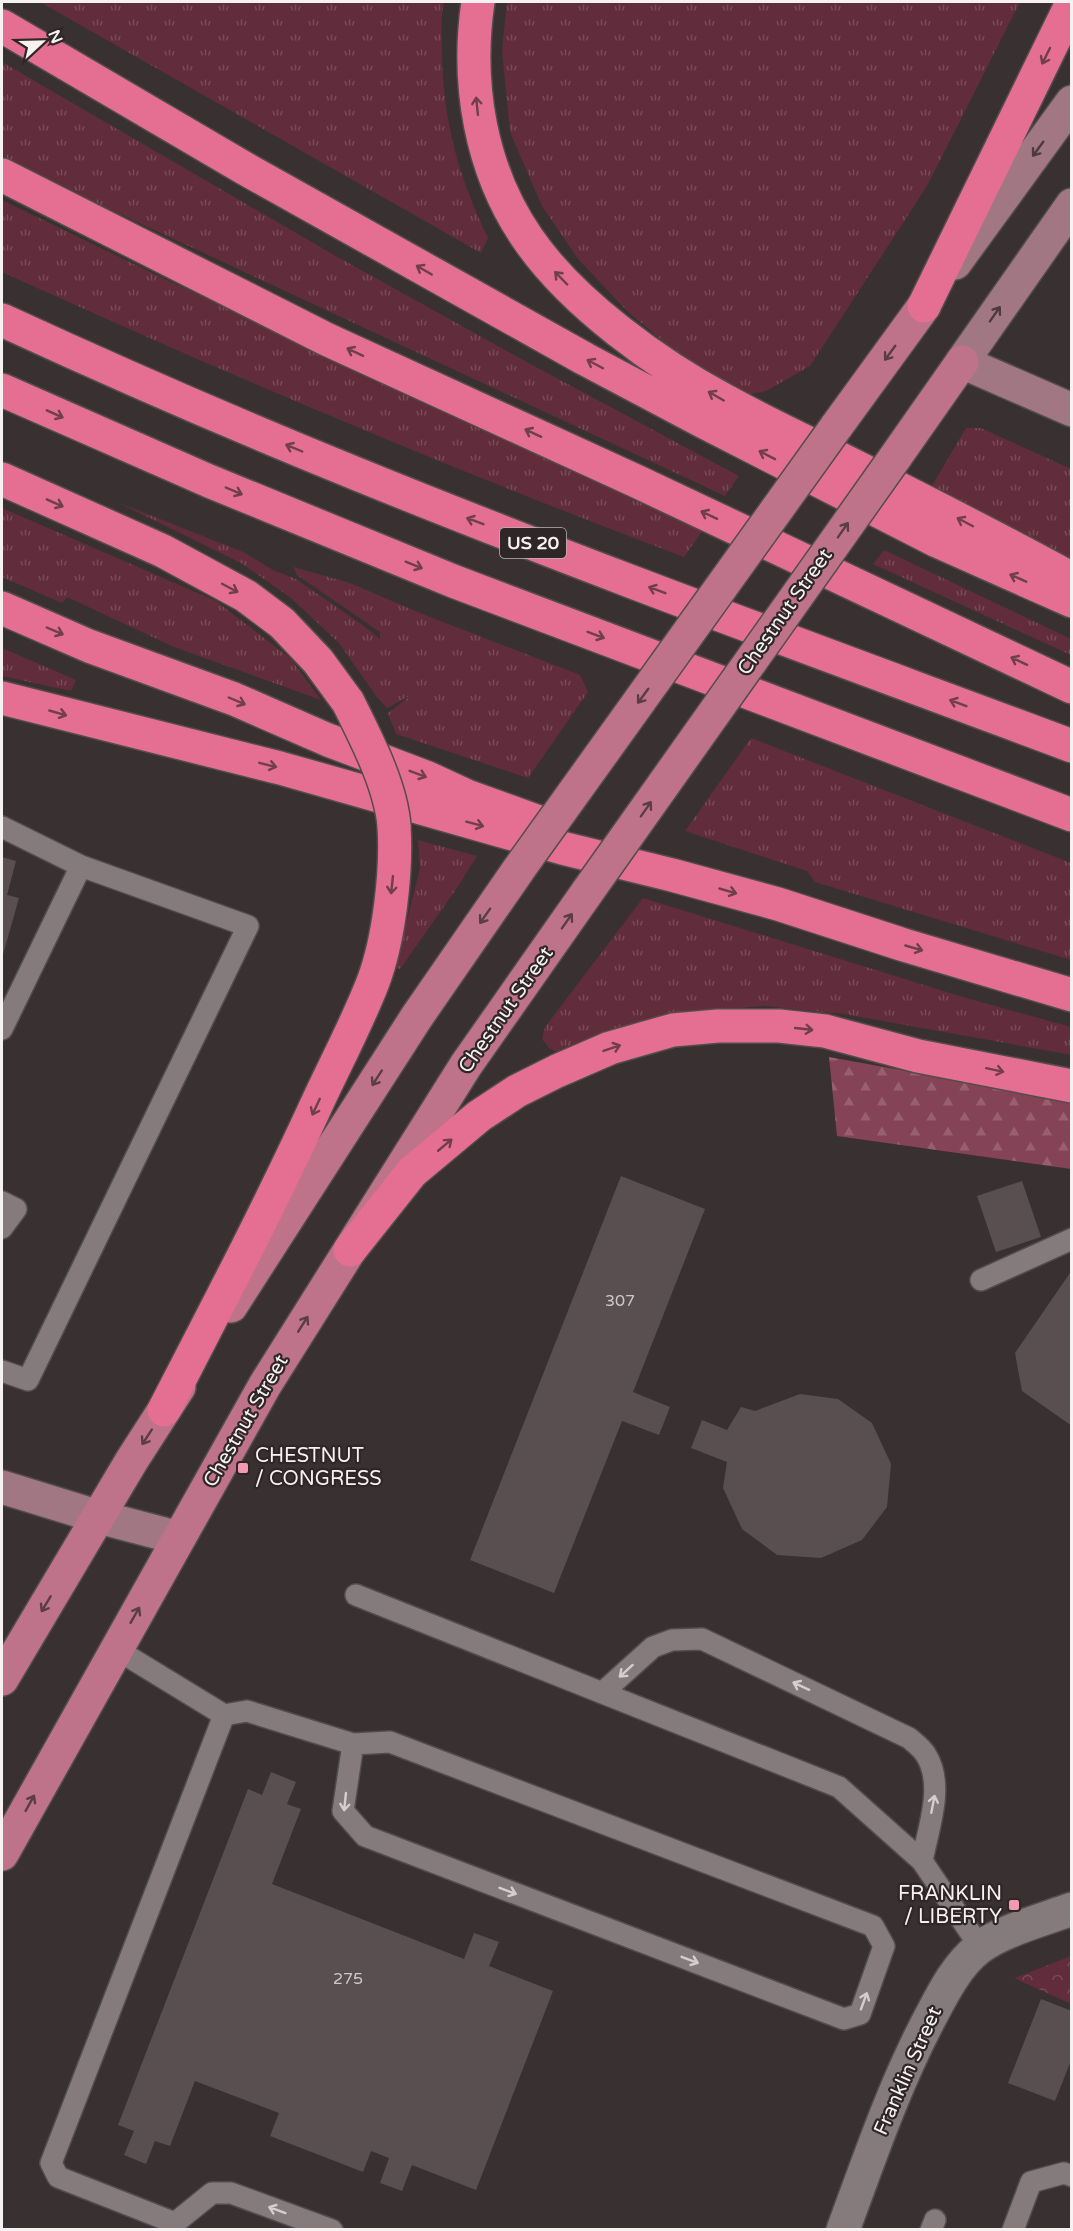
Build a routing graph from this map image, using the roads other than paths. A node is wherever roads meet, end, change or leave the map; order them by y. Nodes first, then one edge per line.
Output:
1 (478, 2) edge
2 (1071, 3) edge
3 (2, 26) edge
4 (1071, 102) edge
5 (2, 176) edge
6 (1071, 205) edge
7 (924, 306) junction
8 (2, 320) edge
9 (962, 362) junction
10 (2, 390) edge
11 (1071, 410) edge
12 (2, 480) edge
13 (1071, 579) edge
14 (1071, 601) edge
15 (2, 608) edge
16 (1071, 687) edge
17 (2, 698) edge
18 (1071, 746) edge
19 (1071, 815) edge
20 (2, 827) edge
21 (81, 866) junction
22 (672, 875) junction
23 (1071, 995) edge
24 (2, 1029) edge
25 (1071, 1086) edge
26 (2, 1202) edge
27 (2, 1228) edge
28 (1071, 1239) edge
29 (350, 1250) junction
30 (981, 1280) dead end
31 (2, 1371) edge
32 (164, 1410) junction
33 (2, 1487) edge
34 (99, 1517) junction
35 (179, 1538) junction
36 (356, 1595) dead end
37 (116, 1649) junction
38 (2, 1679) edge
39 (602, 1692) junction
40 (224, 1715) junction
41 (353, 1744) junction
42 (2, 1854) edge
43 (922, 1861) junction
44 (1071, 1909) edge
45 (980, 1947) junction
46 (1071, 2176) edge
47 (172, 2226) edge
48 (332, 2229) edge
49 (843, 2229) edge
50 (1012, 2229) edge

13 -> 1 highway
2 -> 7 highway
14 -> 3 highway
4 -> 7 main road
16 -> 5 highway
9 -> 6 main road, Chestnut Street
7 -> 32 main road, bridge
18 -> 8 highway, US 20
9 - 11 main road
29 -> 9 main road, Chestnut Street, bridge
10 -> 19 highway
12 -> 32 highway, bridge
15 -> 22 highway
17 -> 22 highway
20 - 21 lane
21 - 24 lane
21 - 31 lane
22 -> 23 highway
29 -> 25 highway
26 - 27 lane
28 - 30 lane
35 -> 29 main road, Chestnut Street
32 -> 34 main road
33 - 34 main road
34 - 35 main road
34 -> 38 main road
37 -> 35 main road, Chestnut Street
36 - 39 lane
37 - 40 lane
42 -> 37 main road, Chestnut Street
39 - 43 lane
43 -> 39 lane
40 - 41 lane
40 - 47 lane
41 -> 41 lane
43 - 45 lane
44 - 45 street, Franklin Street
45 - 49 street, Franklin Street
46 - 50 lane
48 -> 47 lane

